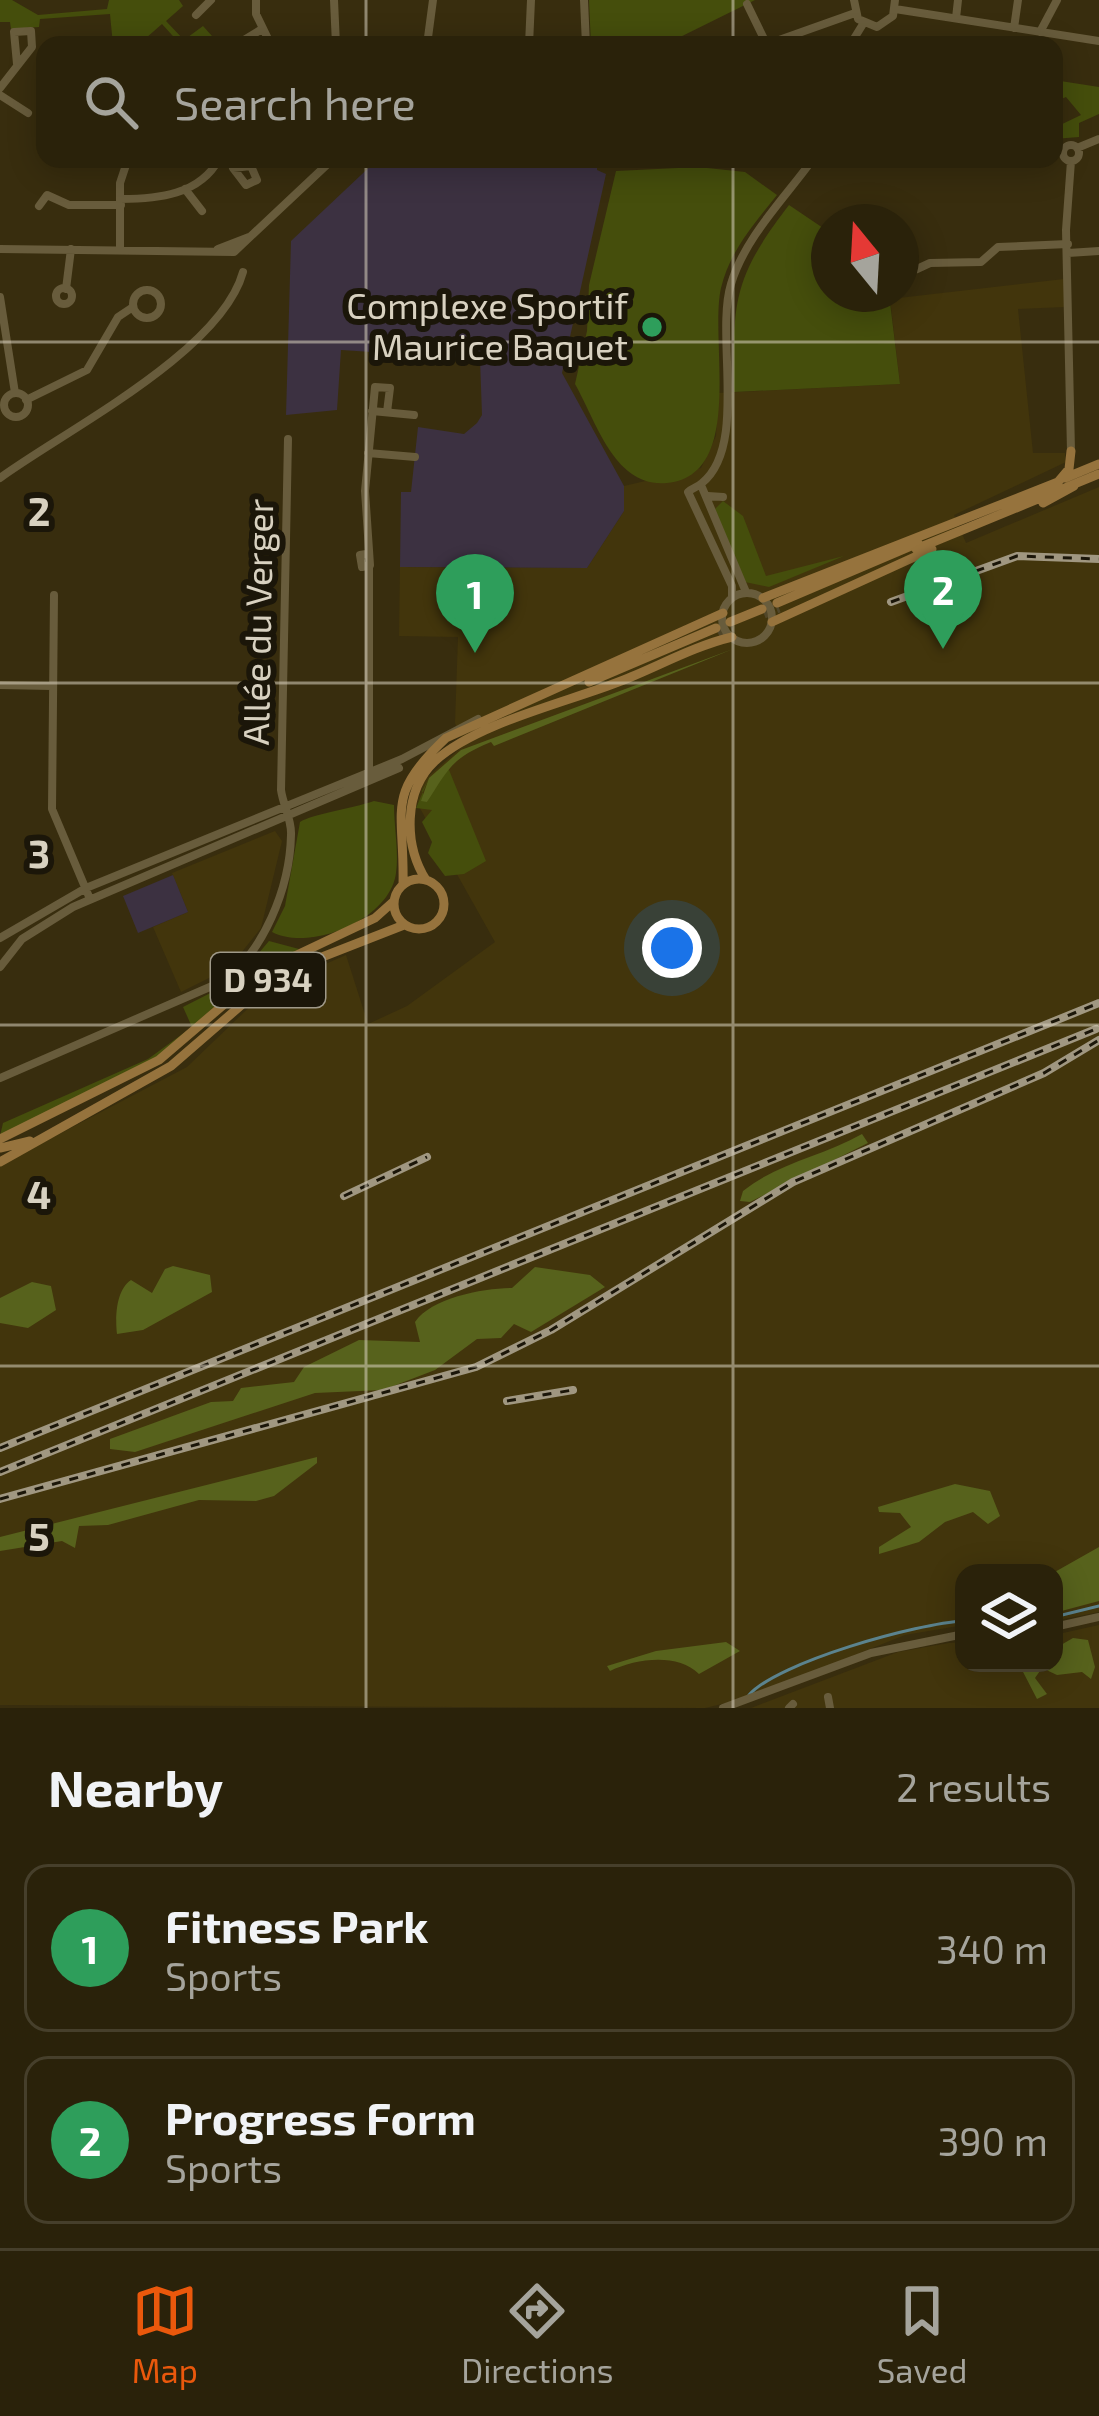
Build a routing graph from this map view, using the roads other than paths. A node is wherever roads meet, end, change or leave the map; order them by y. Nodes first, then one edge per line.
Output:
1 (211, 0) edge
2 (256, 0) edge
3 (334, 0) edge
4 (433, 0) edge
5 (531, 0) edge
6 (584, 0) edge
7 (854, 0) edge
8 (958, 0) edge
9 (1018, 0) edge
10 (1057, 0) edge
11 (747, 4) dead end
12 (895, 5) edge
13 (854, 13) junction
14 (196, 15) dead end
15 (956, 18) junction
16 (863, 24) junction
17 (1014, 28) junction
18 (262, 29) junction
19 (1040, 32) junction
20 (251, 36) edge
21 (266, 36) edge
22 (336, 36) edge
23 (428, 36) edge
24 (529, 36) edge
25 (586, 36) edge
26 (762, 36) edge
27 (791, 36) edge
28 (856, 36) edge
29 (1099, 41) edge
30 (32, 47) junction
31 (36, 48) edge
32 (0, 56) edge
33 (17, 60) junction
34 (0, 92) edge
35 (28, 113) dead end
36 (1099, 139) edge
37 (1077, 148) junction
38 (1063, 149) edge
39 (1063, 153) edge
40 (1071, 160) junction
41 (127, 168) edge
42 (209, 168) edge
43 (324, 168) edge
44 (806, 168) edge
45 (185, 189) junction
46 (121, 202) junction
47 (39, 206) dead end
48 (202, 211) dead end
49 (0, 249) edge
50 (71, 249) junction
51 (120, 249) junction
52 (1068, 249) junction
53 (1099, 251) edge
54 (919, 268) edge
55 (243, 272) dead end
56 (66, 289) dead end
57 (0, 297) edge
58 (134, 308) dead end
59 (15, 393) junction
60 (26, 400) junction
61 (373, 411) junction
62 (388, 412) junction
63 (414, 415) dead end
64 (288, 439) dead end
65 (1071, 452) junction
66 (368, 453) junction
67 (415, 457) dead end
68 (1099, 465) edge
69 (1099, 474) edge
70 (0, 478) edge
71 (1075, 479) junction
72 (1058, 482) junction
73 (701, 485) junction
74 (724, 497) dead end
75 (704, 501) junction
76 (994, 518) junction
77 (747, 592) junction
78 (54, 595) dead end
79 (732, 598) junction
80 (765, 611) junction
81 (729, 625) junction
82 (0, 686) edge
83 (53, 686) junction
84 (497, 715) junction
85 (498, 728) junction
86 (434, 750) junction
87 (399, 768) dead end
88 (370, 774) junction
89 (284, 806) junction
90 (288, 817) junction
91 (234, 838) junction
92 (426, 880) junction
93 (403, 885) junction
94 (88, 893) junction
95 (394, 901) junction
96 (404, 925) junction
97 (0, 940) edge
98 (6, 956) junction
99 (0, 967) edge
100 (156, 1075) junction
101 (0, 1078) edge
102 (0, 1139) edge
103 (0, 1148) edge
104 (0, 1162) edge
105 (1099, 1617) edge
106 (1063, 1626) edge
107 (955, 1636) edge
108 (789, 1685) junction
109 (828, 1696) dead end
110 (723, 1708) edge
111 (740, 1708) edge
112 (830, 1708) edge

1 - 14 street
2 - 18 street
3 - 22 street
4 - 23 street
5 - 24 street
6 - 25 street
7 - 13 street
8 - 15 street
9 - 17 street
10 - 19 street
11 - 26 street
12 - 15 street
12 - 16 street
13 - 16 street
13 - 27 street
15 - 17 street
16 - 28 street
17 - 19 street
18 - 20 street
18 - 21 street
19 - 29 street
30 - 31 street
30 - 33 street
30 - 33 street
32 - 33 street
33 - 34 street
34 - 35 street
36 - 37 street
37 - 38 street
37 - 40 street
39 - 40 street
40 - 52 street
41 - 46 street
42 - 45 street
43 - 51 street
44 - 73 street
45 - 46 street
45 - 48 street
46 - 47 street
46 - 51 street
49 - 50 street
50 - 51 street
50 - 56 street
52 - 53 street
52 - 54 street
52 - 65 street
55 - 70 street
57 - 59 street
58 - 60 street
59 - 60 street
59 - 60 street
61 - 62 street
61 - 62 street
61 - 66 street
62 - 63 street
64 - 89 street, Allée du Verger
65 - 68 main road
65 - 71 main road
65 - 72 main road
66 - 67 street
66 - 88 street
68 - 71 main road
69 - 71 main road
71 - 72 main road
71 - 76 main road
72 - 76 main road
72 - 80 main road
73 - 75 street
73 - 75 street
74 - 75 street
75 - 77 street
75 - 79 street
76 - 80 main road
77 - 79 street
77 - 80 street
78 - 83 street
79 - 81 street
80 - 81 main road
80 - 81 street
81 - 84 main road
81 - 85 main road
82 - 83 street
83 - 94 street
84 - 86 main road
84 - 88 street
85 - 86 main road
85 - 92 main road
86 - 93 main road
87 - 88 street
88 - 89 street
88 - 90 street
89 - 90 street
89 - 91 street
89 - 94 street
90 - 91 street
90 - 101 street
91 - 94 street
92 - 93 main road
92 - 96 main road
93 - 95 main road
94 - 97 street
94 - 98 street
95 - 96 main road
95 - 102 main road, D 934
96 - 100 main road, D 934
97 - 98 street
98 - 99 street
100 - 103 main road, D 934
100 - 104 main road, D 934
105 - 106 street
107 - 108 street
108 - 110 street
108 - 111 street
109 - 112 street

